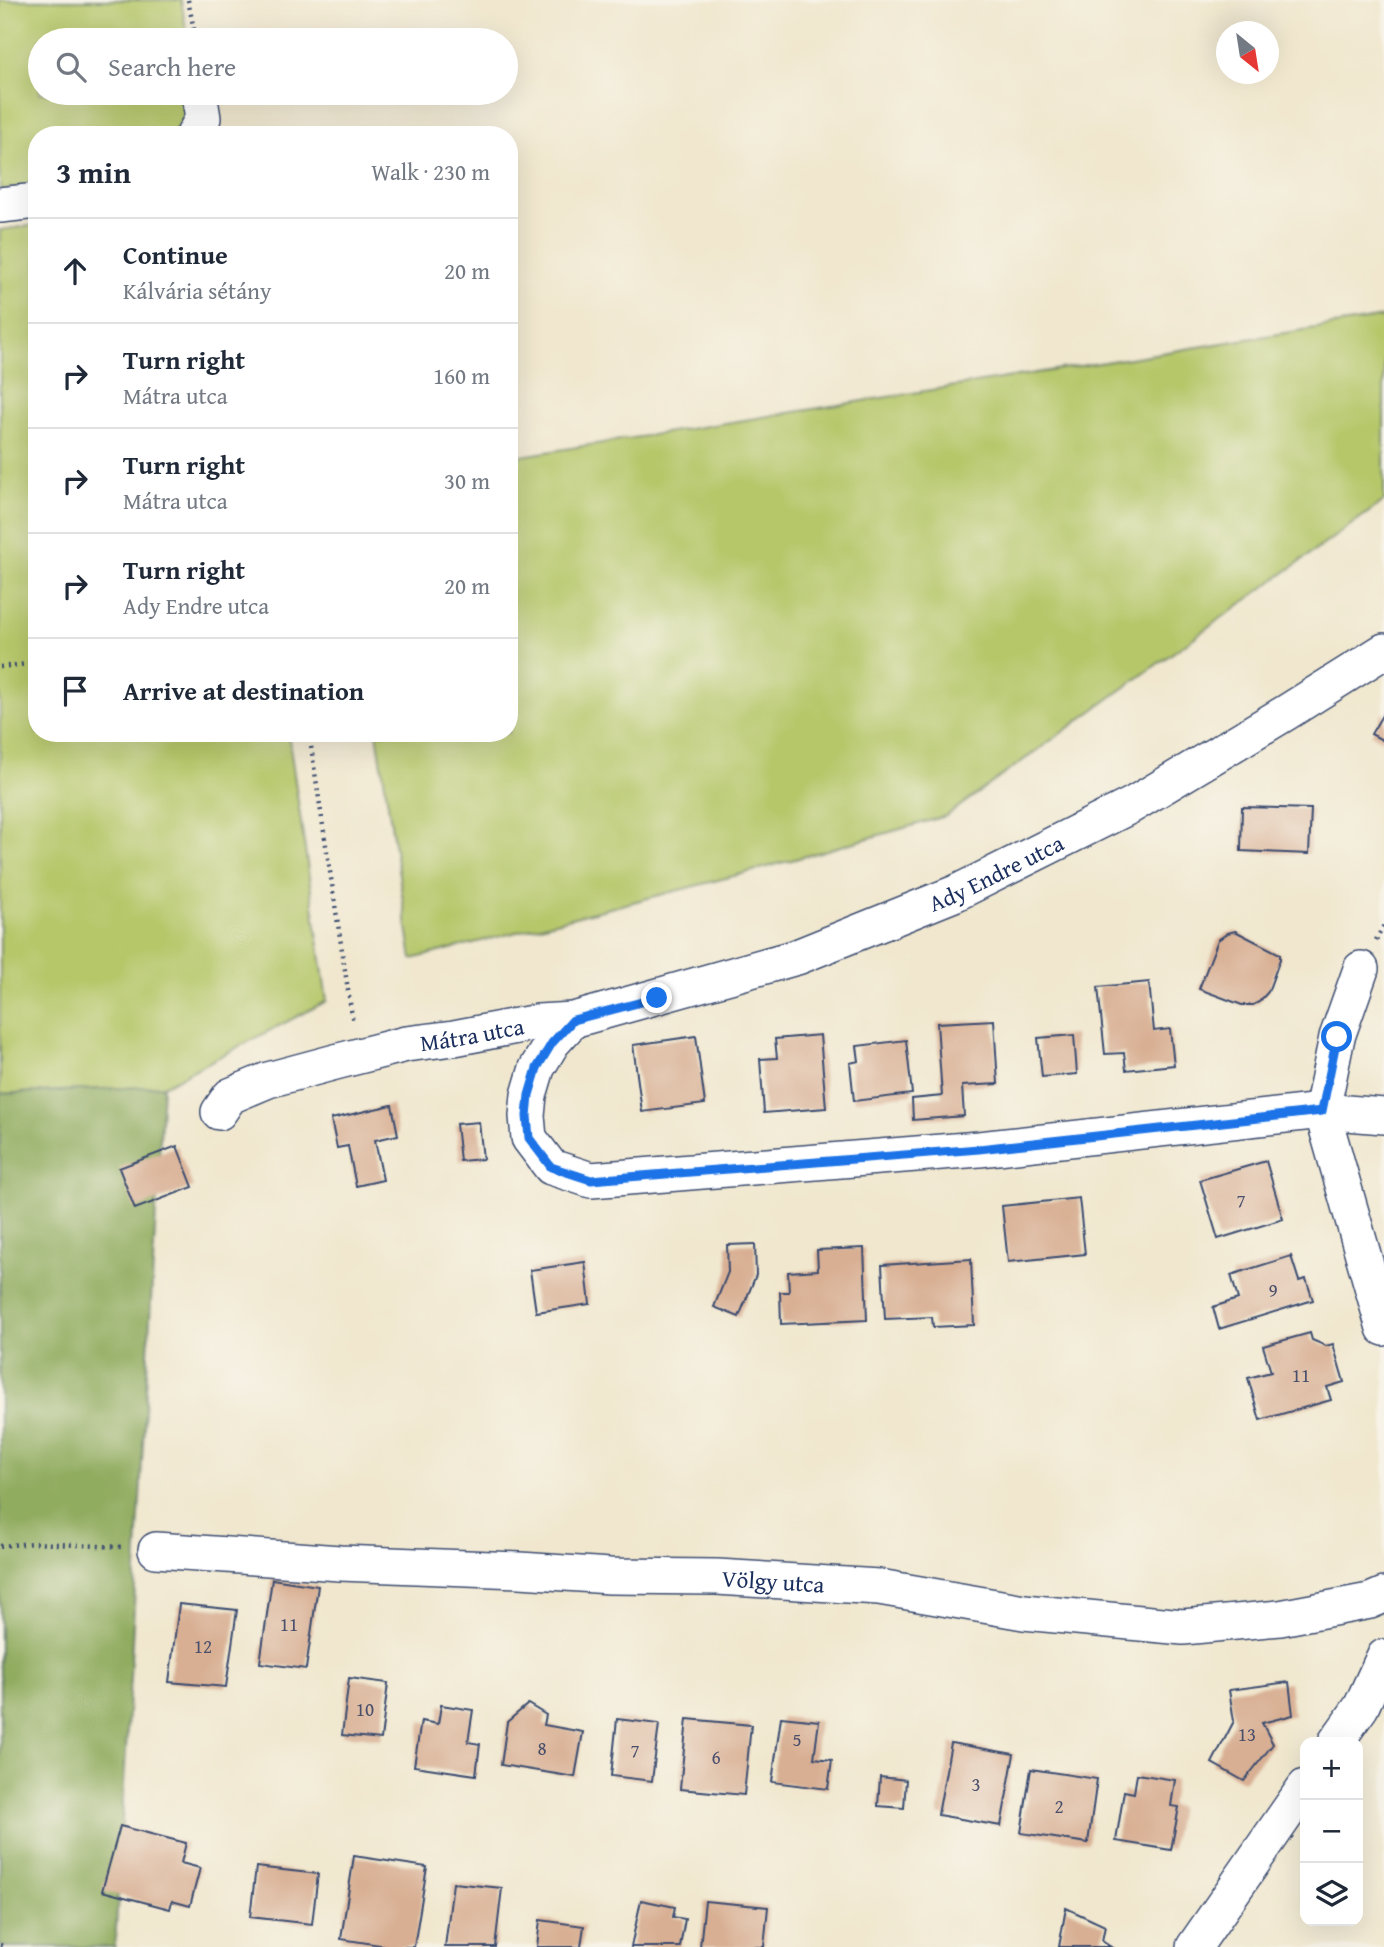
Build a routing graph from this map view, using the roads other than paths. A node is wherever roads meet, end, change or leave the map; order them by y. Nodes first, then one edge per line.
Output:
1 (201, 105) edge
2 (199, 126) edge
3 (28, 202) edge
4 (0, 205) edge
5 (1384, 651) edge
6 (1361, 969) dead end
7 (573, 1020) junction
8 (1322, 1111) junction
9 (219, 1112) dead end
10 (1384, 1115) edge
11 (1384, 1328) edge
12 (156, 1550) road end
13 (1384, 1595) edge
14 (1384, 1657) edge
15 (1340, 1737) edge
16 (1300, 1794) edge
17 (1194, 1947) edge

1 - 2 street
3 - 4 street
5 - 7 street, Ady Endre utca
6 - 8 street
7 - 8 street, Mátra utca
7 - 9 street, Mátra utca
8 - 10 street, Mátra utca
8 - 11 street
12 - 13 street, Völgy utca
14 - 15 street
16 - 17 street

